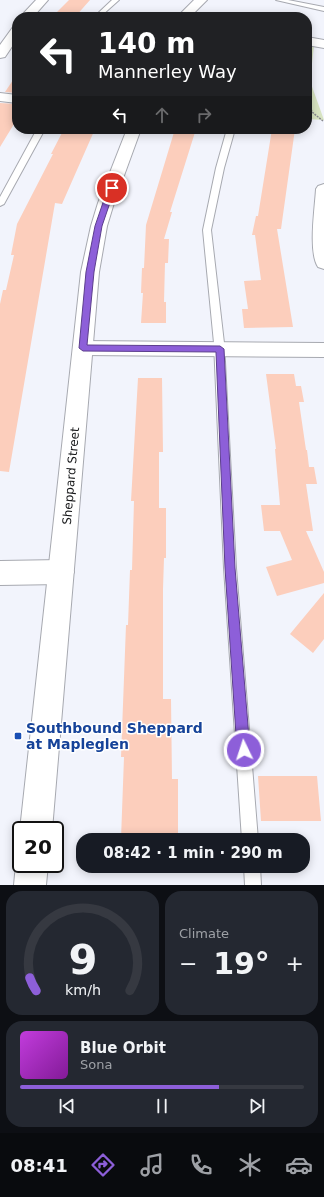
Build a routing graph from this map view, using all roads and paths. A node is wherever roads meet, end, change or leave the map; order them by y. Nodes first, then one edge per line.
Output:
1 (42, 0) edge
2 (116, 0) edge
3 (201, 0) edge
4 (279, 0) edge
5 (324, 9) edge
6 (31, 12) edge
7 (101, 12) edge
8 (188, 12) edge
9 (12, 37) edge
10 (312, 43) edge
11 (324, 44) edge
12 (0, 54) edge
13 (0, 98) edge
14 (12, 99) edge
15 (312, 112) edge
16 (323, 121) dead end
17 (37, 134) edge
18 (132, 134) edge
19 (230, 134) edge
20 (324, 189) edge
21 (0, 204) edge
22 (324, 263) edge
23 (83, 348) junction
24 (220, 349) junction
25 (324, 350) edge
26 (61, 572) junction
27 (0, 573) edge
28 (37, 821) edge
29 (249, 833) edge
30 (31, 873) edge
31 (253, 873) edge
32 (30, 885) edge
33 (254, 885) edge

1 - 6 street
2 - 7 lane
3 - 8 street
4 - 5 lane
9 - 12 street
10 - 11 street
13 - 14 street
15 - 16 path
17 - 21 lane
18 - 23 street, Sheppard Street
19 - 24 lane
20 - 22 street
23 - 24 street
23 - 26 street, Sheppard Street
24 - 25 street
24 - 29 lane
26 - 27 street
26 - 28 street, Sheppard Street
30 - 32 street
31 - 33 lane

